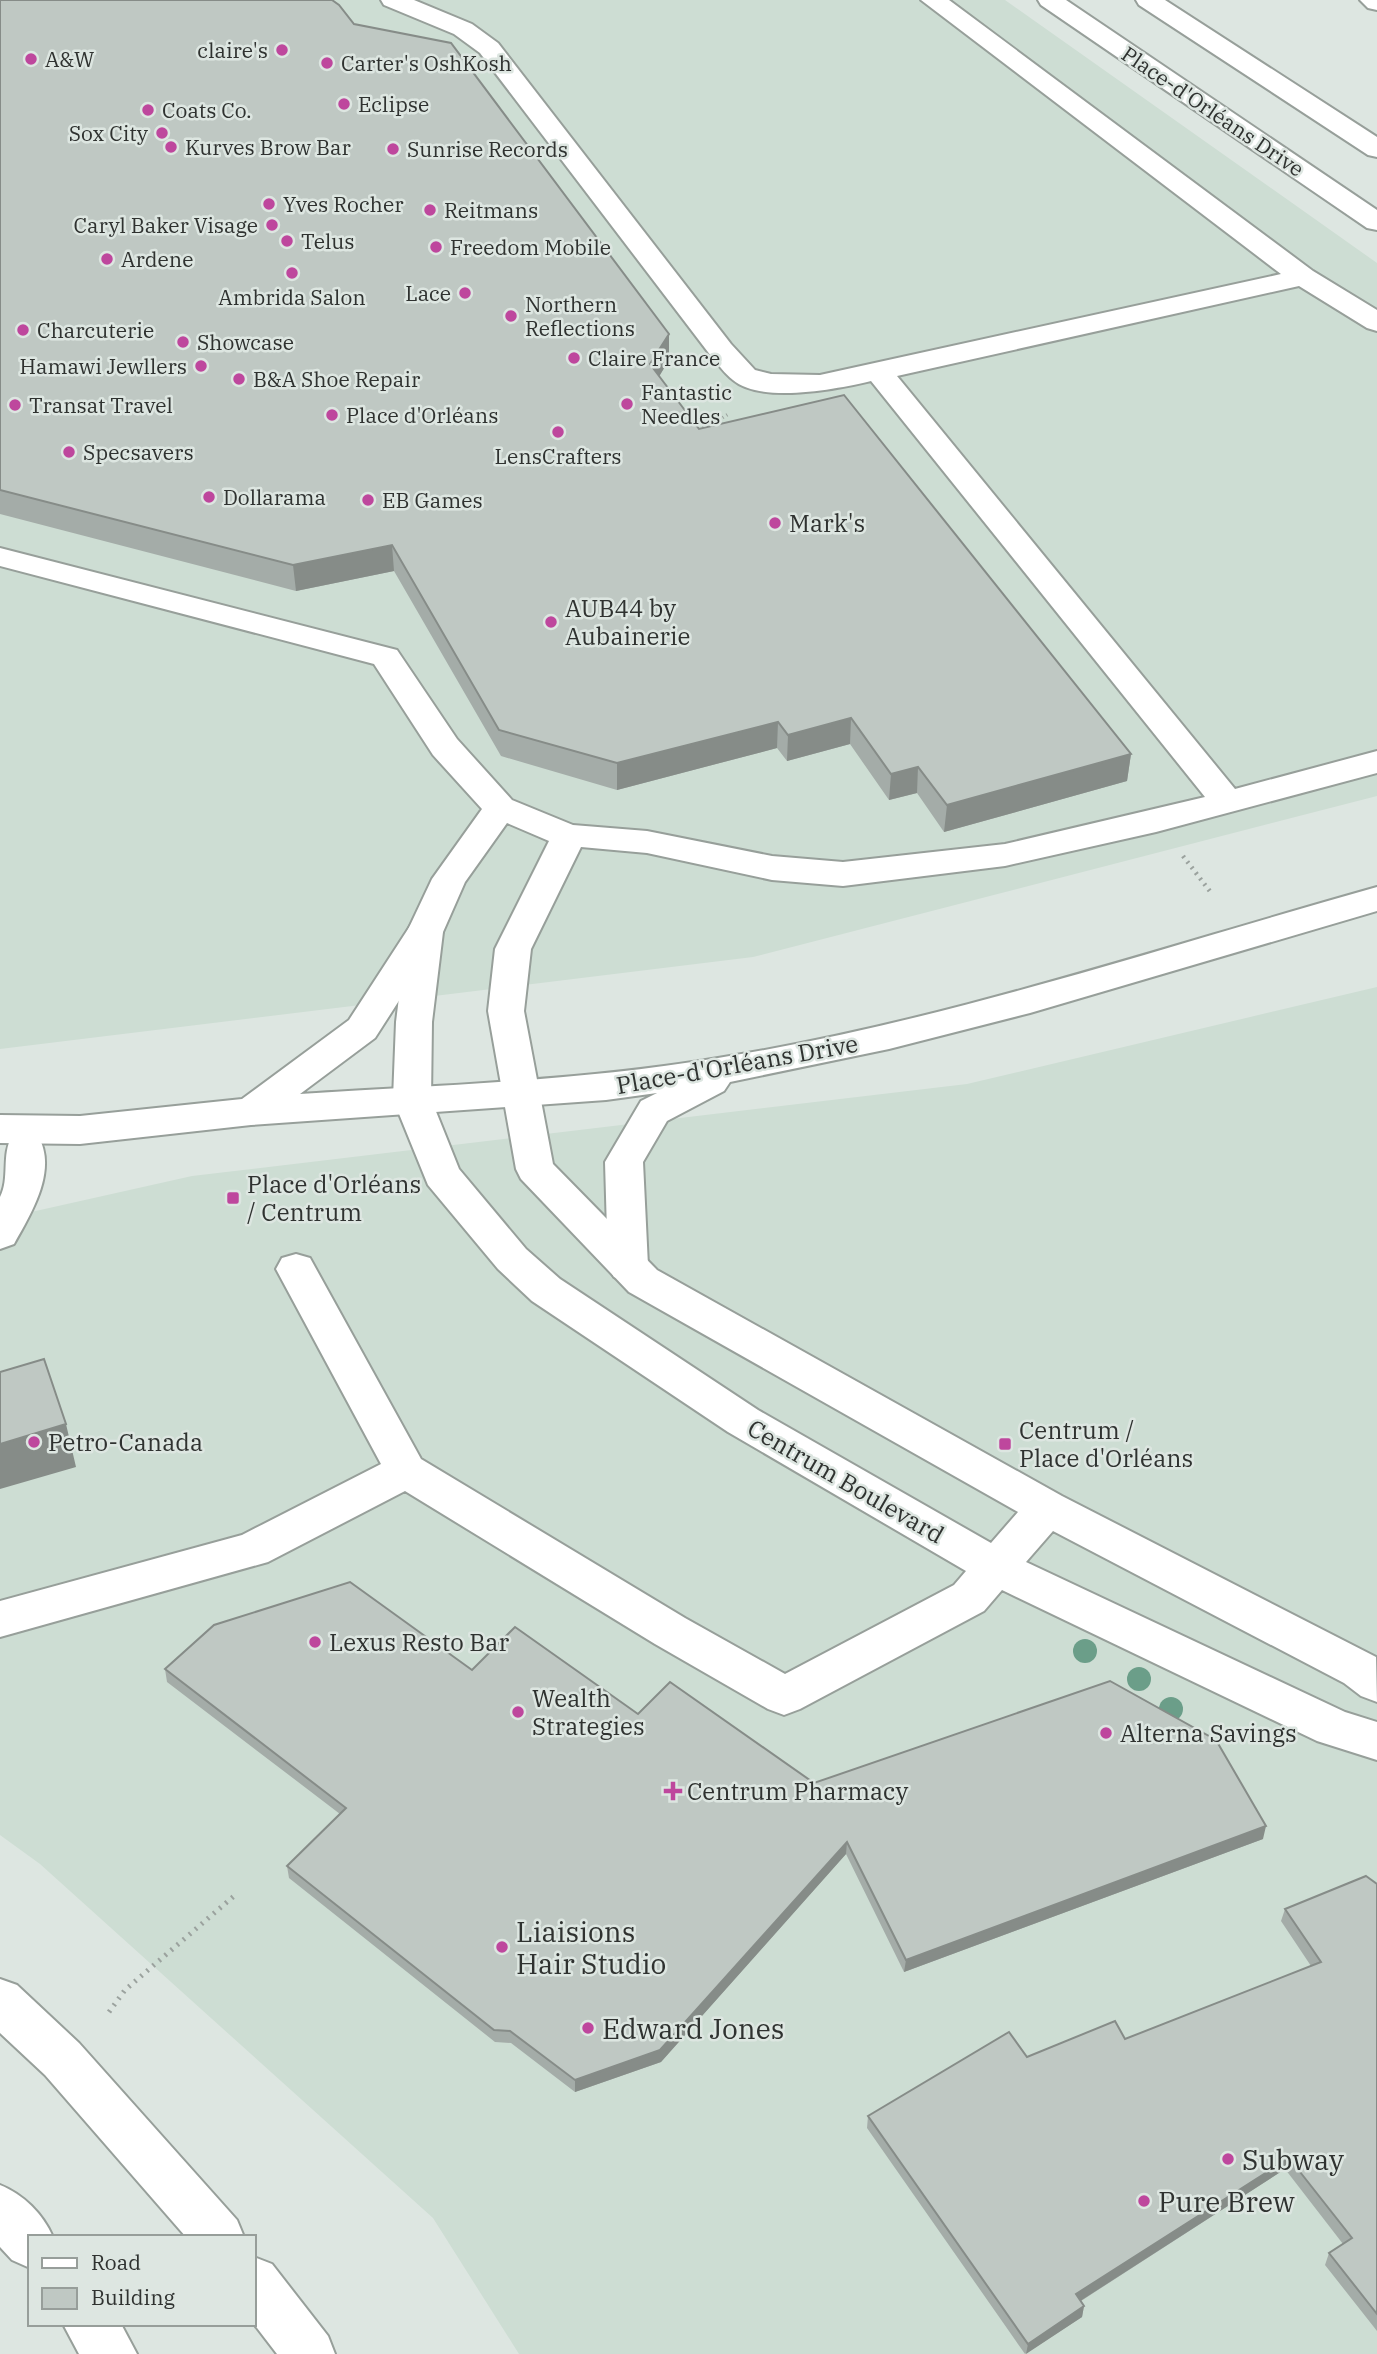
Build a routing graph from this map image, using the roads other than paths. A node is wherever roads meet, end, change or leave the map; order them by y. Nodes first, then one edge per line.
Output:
1 (393, 0) edge
2 (933, 0) edge
3 (1050, 0) edge
4 (1148, 0) edge
5 (1372, 0) edge
6 (1377, 3) edge
7 (1377, 149) edge
8 (1377, 222) edge
9 (1303, 277) junction
10 (1377, 322) edge
11 (879, 372) junction
12 (0, 558) edge
13 (1377, 762) edge
14 (1227, 802) junction
15 (500, 808) junction
16 (569, 836) junction
17 (1377, 899) edge
18 (425, 932) junction
19 (741, 1067) junction
20 (519, 1092) junction
21 (412, 1099) junction
22 (251, 1111) junction
23 (8, 1143) edge
24 (0, 1234) edge
25 (628, 1266) junction
26 (296, 1269) dead end
27 (406, 1471) junction
28 (1047, 1508) junction
29 (998, 1568) junction
30 (0, 1619) edge
31 (1377, 1683) edge
32 (1377, 1741) edge
33 (0, 2000) edge
34 (0, 2209) edge
35 (217, 2235) edge
36 (28, 2241) edge
37 (256, 2285) edge
38 (90, 2326) edge
39 (111, 2354) edge
40 (309, 2354) edge

1 - 11 main road
2 - 9 main road
3 - 8 main road, Place-d'Orléans Drive
4 - 7 main road
5 - 6 main road
9 - 10 main road
9 - 11 main road
11 - 14 main road
12 - 15 main road
13 - 14 main road
14 - 16 main road
15 - 16 main road
15 - 18 main road
16 - 20 main road
17 - 19 main road, Place-d'Orléans Drive
18 - 21 main road
18 - 22 main road
19 - 20 main road, Place-d'Orléans Drive
19 - 25 main road
20 - 21 main road, Place-d'Orléans Drive
20 - 25 main road
21 - 22 main road, Place-d'Orléans Drive
21 - 29 main road, Centrum Boulevard
22 - 23 main road, Place-d'Orléans Drive
23 - 24 main road
25 - 28 main road
26 - 27 main road
27 - 29 main road
27 - 30 main road
28 - 29 main road
28 - 31 main road
29 - 32 main road, Centrum Boulevard
33 - 35 main road
34 - 36 main road
37 - 40 main road
38 - 39 main road

